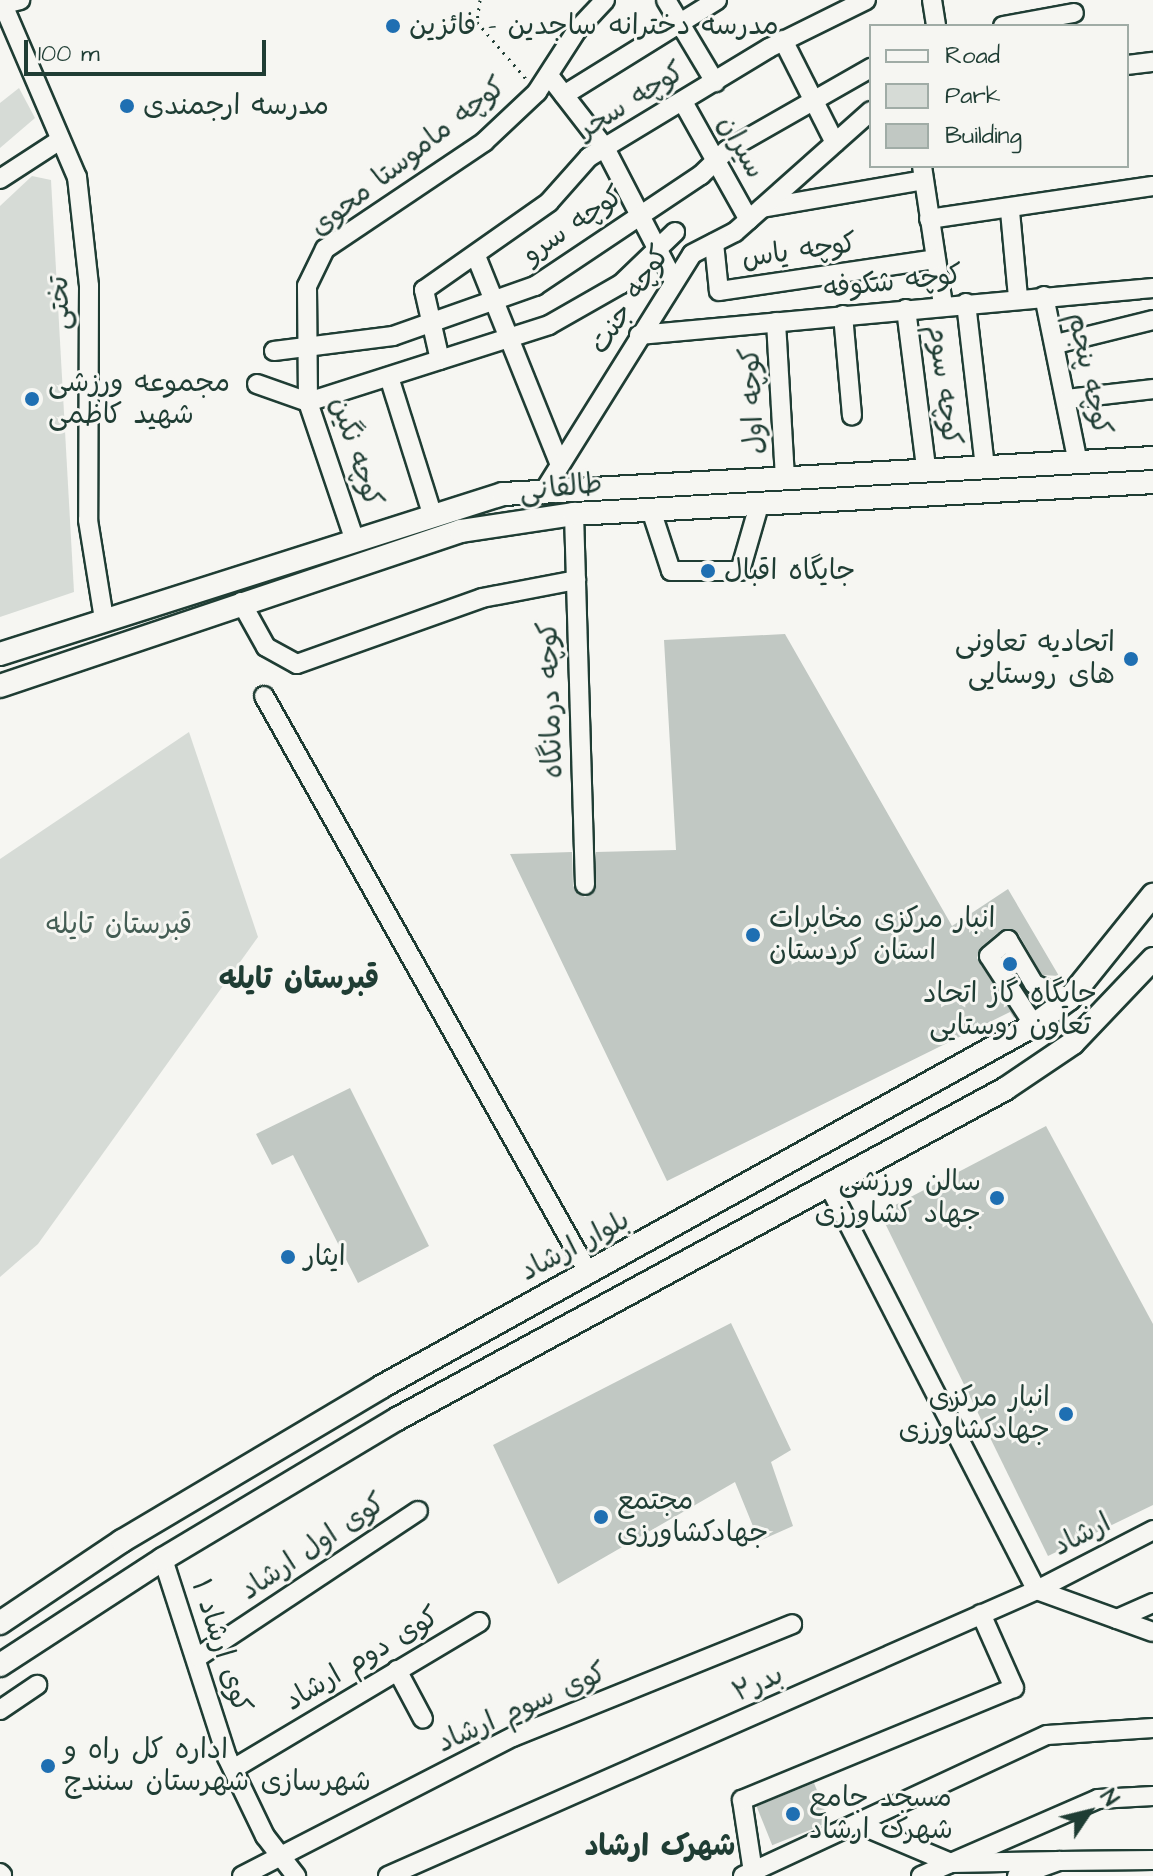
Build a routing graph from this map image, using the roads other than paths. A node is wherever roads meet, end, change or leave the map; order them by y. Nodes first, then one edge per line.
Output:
1 (605, 0) edge
2 (666, 0) edge
3 (717, 0) edge
4 (866, 0) edge
5 (932, 0) edge
6 (6, 2) edge
7 (1074, 13) edge
8 (677, 22) junction
9 (936, 24) edge
10 (1014, 24) edge
11 (783, 40) junction
12 (1153, 62) edge
13 (1129, 65) edge
14 (869, 69) edge
15 (550, 77) junction
16 (715, 82) junction
17 (564, 95) junction
18 (814, 100) junction
19 (683, 102) junction
20 (869, 113) edge
21 (60, 140) junction
22 (835, 143) junction
23 (605, 148) junction
24 (716, 161) junction
25 (923, 173) edge
26 (0, 179) edge
27 (1153, 186) edge
28 (1010, 211) junction
29 (640, 214) junction
30 (755, 214) junction
31 (929, 219) junction
32 (675, 232) dead end
33 (714, 243) junction
34 (656, 247) junction
35 (476, 256) junction
36 (935, 259) junction
37 (674, 281) junction
38 (307, 286) joint
39 (1153, 288) edge
40 (1044, 296) junction
41 (1018, 298) junction
42 (498, 303) junction
43 (966, 303) junction
44 (943, 305) junction
45 (906, 309) junction
46 (843, 315) junction
47 (1153, 320) edge
48 (776, 322) junction
49 (431, 323) junction
50 (512, 335) junction
51 (639, 335) junction
52 (1056, 344) junction
53 (307, 349) junction
54 (274, 351) dead end
55 (440, 360) junction
56 (389, 377) junction
57 (257, 384) dead end
58 (1153, 389) edge
59 (1067, 399) junction
60 (308, 402) junction
61 (852, 416) dead end
62 (1153, 458) edge
63 (559, 462) junction
64 (1089, 462) junction
65 (985, 467) junction
66 (926, 468) junction
67 (785, 477) junction
68 (1153, 482) edge
69 (1099, 487) junction
70 (544, 491) junction
71 (759, 505) junction
72 (651, 510) junction
73 (432, 513) junction
74 (574, 514) junction
75 (354, 538) junction
76 (576, 580) junction
77 (241, 602) junction
78 (104, 619) junction
79 (116, 645) junction
80 (0, 654) edge
81 (0, 686) edge
82 (264, 696) dead end
83 (585, 885) dead end
84 (1153, 895) edge
85 (1153, 959) edge
86 (1069, 999) junction
87 (1034, 1025) junction
88 (830, 1188) junction
89 (613, 1259) junction
90 (588, 1272) junction
91 (630, 1294) junction
92 (418, 1511) dead end
93 (1153, 1530) edge
94 (163, 1559) junction
95 (1037, 1590) junction
96 (1153, 1603) edge
97 (981, 1614) junction
98 (1117, 1619) junction
99 (480, 1622) dead end
100 (0, 1623) edge
101 (792, 1624) dead end
102 (1153, 1632) edge
103 (198, 1657) junction
104 (0, 1665) edge
105 (397, 1670) junction
106 (37, 1685) dead end
107 (0, 1710) edge
108 (423, 1719) dead end
109 (1153, 1728) edge
110 (233, 1769) junction
111 (1153, 1796) edge
112 (858, 1824) junction
113 (282, 1857) junction
114 (1153, 1860) edge
115 (1059, 1861) junction
116 (951, 1863) junction
117 (748, 1874) edge
118 (242, 1876) edge
119 (296, 1876) edge
120 (388, 1876) edge
121 (921, 1876) edge
122 (1017, 1876) edge

1 - 15 street, کوچه ماموستا محوی
2 - 8 street
3 - 8 street
4 - 11 street, کوچه سحر
5 - 9 street
6 - 21 street, تختی
7 - 10 street
8 - 16 street
8 - 17 street
11 - 16 street, کوچه سحر
11 - 18 street
12 - 13 street
14 - 18 street, کوچه سرو
15 - 17 street
15 - 38 street, کوچه ماموستا محوی
16 - 19 street, کوچه سحر
17 - 23 street
18 - 22 street
18 - 24 street, کوچه سرو
19 - 23 street, کوچه سحر
19 - 24 street, سیران
20 - 22 street, کوچه جنت
21 - 26 street
21 - 78 street, تختی
22 - 30 street, کوچه جنت
23 - 29 street
23 - 35 street, کوچه سحر
24 - 29 street, کوچه سرو
24 - 30 street, سیران
25 - 30 street
25 - 31 street
27 - 28 street
28 - 31 street
28 - 41 street
29 - 34 street
29 - 42 street, کوچه سرو
30 - 33 street, کوچه جنت
31 - 36 street
32 - 34 street
33 - 36 street, کوچه یاس
33 - 37 street, کوچه جنت
34 - 37 street
34 - 50 street
35 - 42 street
35 - 49 street, کوچه سحر
36 - 44 street
37 - 51 street, کوچه جنت
38 - 53 street, کوچه نگین
39 - 40 street, کوچه شکوفه
40 - 41 street, کوچه شکوفه
40 - 52 street, کوچه پنجم
41 - 43 street, کوچه شکوفه
42 - 49 street, کوچه سرو
42 - 50 street
43 - 44 street, کوچه شکوفه
43 - 65 street
44 - 45 street, کوچه شکوفه
45 - 46 street, کوچه شکوفه
45 - 66 street, کوچه سوم
46 - 48 street, کوچه شکوفه
46 - 61 street
47 - 52 street
48 - 51 street, کوچه شکوفه
48 - 67 street, کوچه اول
49 - 53 street, کوچه سرو
49 - 55 street, کوچه سحر
50 - 55 street
50 - 63 street
51 - 63 street, کوچه جنت
52 - 59 street, کوچه پنجم
53 - 54 street, کوچه سرو
53 - 60 street, کوچه نگین
55 - 56 street
56 - 60 street
56 - 73 street
57 - 60 street
58 - 59 street
59 - 64 street, کوچه پنجم
60 - 75 street, کوچه نگین
62 - 64 main road, طالقانی
63 - 70 street, کوچه جنت
64 - 65 main road, طالقانی
64 - 69 main road
65 - 66 main road, طالقانی
66 - 67 main road, طالقانی
67 - 70 main road, طالقانی
68 - 69 main road, طالقانی
69 - 71 main road, طالقانی
70 - 73 main road, طالقانی
71 - 72 main road, طالقانی
71 - 72 street
72 - 74 main road, طالقانی
73 - 75 main road, طالقانی
74 - 76 street, کوچه درمانگاه
74 - 77 main road, طالقانی
75 - 78 main road, طالقانی
76 - 77 street
76 - 83 street, کوچه درمانگاه
77 - 79 main road, طالقانی
78 - 79 main road
78 - 80 main road, طالقانی
79 - 81 main road, طالقانی
82 - 90 street
84 - 86 main road, بلوار ارشاد
85 - 88 main road
86 - 87 main road, بلوار ارشاد
86 - 87 street
87 - 89 main road, بلوار ارشاد
88 - 91 main road
88 - 95 street
89 - 90 main road, بلوار ارشاد
89 - 91 main road
90 - 100 main road, بلوار ارشاد
91 - 94 main road
92 - 103 street, کوی اول ارشاد
93 - 95 street, ارشاد
94 - 103 street, کوی ارشاد ۱
94 - 104 main road
95 - 97 street, بدر۲
95 - 98 street
96 - 98 street
97 - 117 street
97 - 120 street, بدر۲
98 - 102 street
99 - 105 street, کوی دوم ارشاد
101 - 113 street, کوی سوم ارشاد
103 - 110 street, کوی ارشاد ۱
105 - 108 street
105 - 110 street, کوی دوم ارشاد
106 - 107 street
109 - 112 street
110 - 113 street, کوی ارشاد ۱
111 - 116 street
112 - 116 street
112 - 117 street
113 - 118 street, کوی سوم ارشاد
113 - 119 street, کوی ارشاد ۱
114 - 115 street
115 - 116 street
115 - 122 street
116 - 121 street

